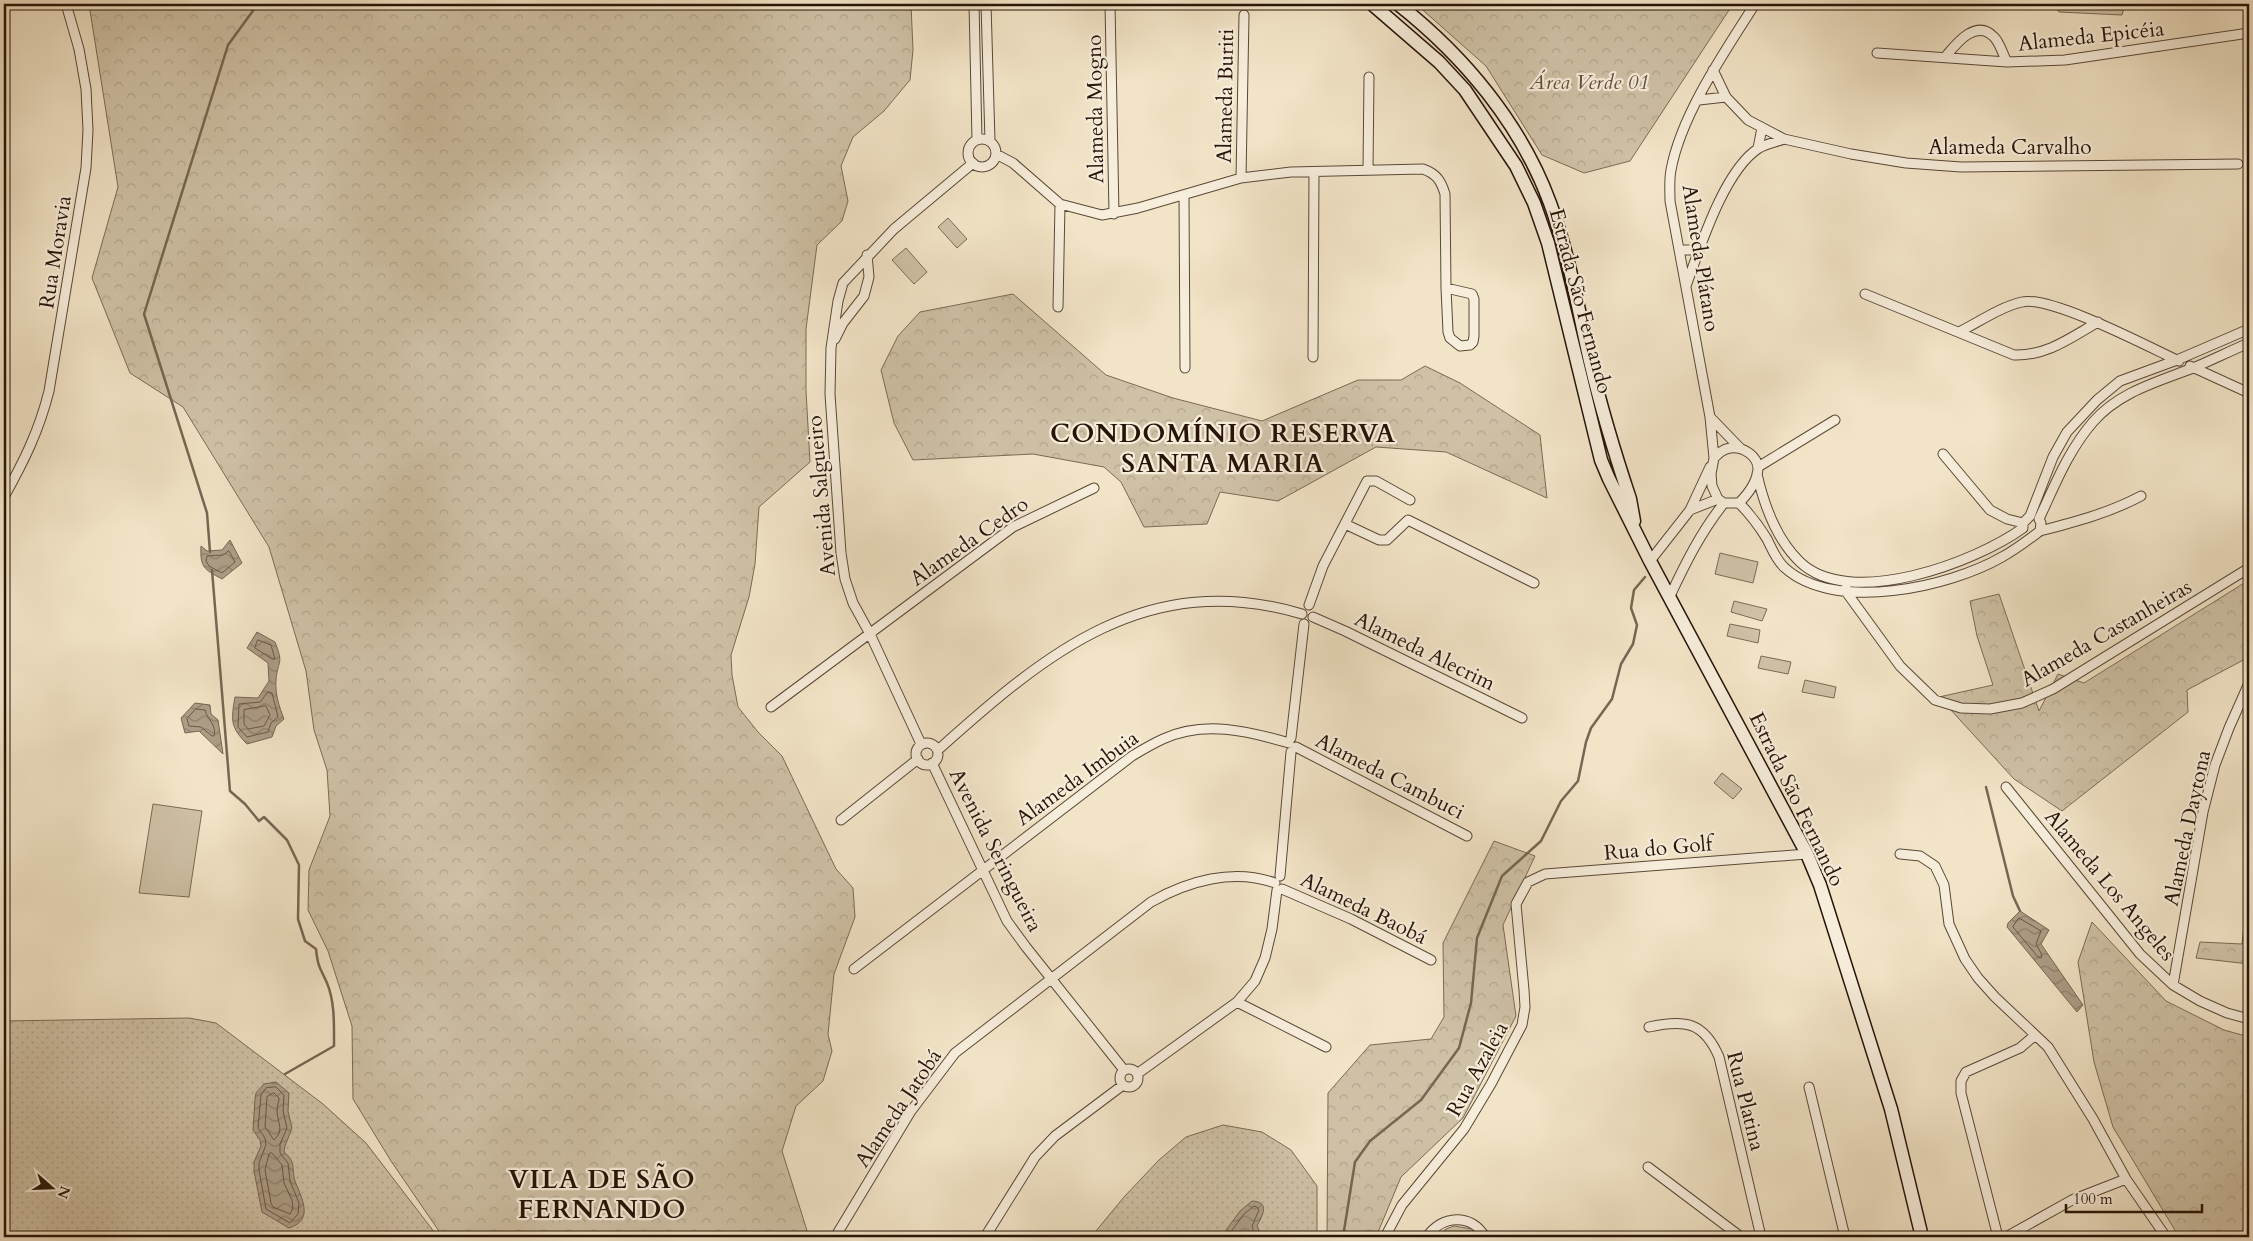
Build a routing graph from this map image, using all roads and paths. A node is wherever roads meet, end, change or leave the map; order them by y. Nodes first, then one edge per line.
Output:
1 (66, 4) edge
2 (974, 4) edge
3 (986, 4) edge
4 (1110, 4) edge
5 (1372, 4) edge
6 (1398, 4) edge
7 (1755, 4) edge
8 (1244, 15) dead end
9 (2249, 33) edge
10 (1877, 53) dead end
11 (1946, 56) junction
12 (2007, 62) junction
13 (1714, 70) junction
14 (1370, 77) dead end
15 (1726, 98) junction
16 (1698, 100) junction
17 (1762, 128) junction
18 (1784, 139) junction
19 (976, 140) junction
20 (990, 141) junction
21 (1758, 148) junction
22 (996, 154) junction
23 (973, 163) junction
24 (2238, 164) dead end
25 (1368, 169) junction
26 (1314, 172) junction
27 (1241, 178) junction
28 (1184, 195) junction
29 (1060, 204) junction
30 (1114, 214) junction
31 (1679, 250) junction
32 (1698, 250) junction
33 (867, 255) junction
34 (855, 270) junction
35 (868, 277) junction
36 (1686, 286) junction
37 (1446, 288) junction
38 (1865, 294) dead end
39 (838, 305) junction
40 (1058, 307) dead end
41 (853, 310) junction
42 (2098, 322) junction
43 (2249, 329) edge
44 (1960, 332) junction
45 (2216, 343) junction
46 (2249, 343) edge
47 (831, 348) junction
48 (2222, 355) junction
49 (1314, 357) dead end
50 (2177, 360) junction
51 (1185, 368) dead end
52 (2193, 368) junction
53 (2249, 393) edge
54 (1710, 417) junction
55 (1835, 420) dead end
56 (1740, 448) junction
57 (1943, 454) dead end
58 (1712, 461) junction
59 (1758, 471) junction
60 (1094, 488) dead end
61 (2141, 496) dead end
62 (4, 497) edge
63 (1410, 500) dead end
64 (1721, 501) junction
65 (1739, 504) junction
66 (1690, 510) junction
67 (2040, 519) junction
68 (2025, 522) junction
69 (1345, 524) junction
70 (2036, 533) junction
71 (1638, 538) junction
72 (1650, 562) junction
73 (2249, 568) edge
74 (1845, 580) junction
75 (1534, 583) dead end
76 (1847, 593) junction
77 (1670, 596) junction
78 (1309, 605) junction
79 (1302, 614) junction
80 (1313, 617) junction
81 (1304, 624) junction
82 (870, 634) junction
83 (2249, 683) edge
84 (772, 707) dead end
85 (1522, 718) dead end
86 (921, 744) junction
87 (1292, 745) junction
88 (938, 750) junction
89 (918, 759) junction
90 (932, 764) junction
91 (2006, 787) dead end
92 (841, 820) dead end
93 (1467, 836) dead end
94 (1807, 854) junction
95 (1900, 854) dead end
96 (983, 872) junction
97 (1278, 885) junction
98 (1520, 894) joint
99 (1430, 960) dead end
100 (854, 969) dead end
101 (1052, 980) junction
102 (2173, 985) junction
103 (1237, 1002) junction
104 (2249, 1019) edge
105 (1649, 1027) dead end
106 (2034, 1036) junction
107 (1326, 1047) dead end
108 (1124, 1070) junction
109 (1137, 1074) junction
110 (1123, 1085) junction
111 (1809, 1087) dead end
112 (1648, 1167) dead end
113 (2126, 1179) junction
114 (837, 1234) dead end
115 (985, 1237) edge
116 (1386, 1237) edge
117 (1427, 1237) edge
118 (1485, 1237) edge
119 (1741, 1237) edge
120 (1760, 1237) edge
121 (1845, 1237) edge
122 (1922, 1237) edge
123 (1998, 1237) edge
124 (2006, 1237) edge
125 (2166, 1237) edge

1 - 62 street, Rua Moravia
2 - 19 street
3 - 20 street
4 - 30 street, Alameda Mogno
5 - 71 main road, Estrada São Fernando
6 - 71 main road, Estrada São Fernando
7 - 13 street, Alameda Plátano
8 - 27 street, Alameda Buriti
9 - 12 street, Alameda Epicéia
10 - 11 street, Alameda Epicéia
11 - 12 street, Alameda Epicéia
11 - 12 street
13 - 15 street
13 - 16 street, Alameda Plátano
14 - 25 street
15 - 16 street
15 - 17 street, Alameda Carvalho
16 - 31 street, Alameda Plátano
17 - 18 street, Alameda Carvalho
17 - 21 street
18 - 21 street
18 - 24 street, Alameda Carvalho
19 - 20 street
19 - 23 street
20 - 22 street
21 - 32 street
22 - 23 street
22 - 29 street
23 - 33 street
25 - 26 street
25 - 37 street
26 - 27 street
26 - 49 street
27 - 28 street
28 - 30 street
28 - 51 street
29 - 30 street
29 - 40 street
31 - 32 street
31 - 36 street, Alameda Plátano
32 - 36 street
33 - 34 street, Avenida Salgueiro
33 - 35 street, Avenida Salgueiro
34 - 35 street
34 - 39 street, Avenida Salgueiro
35 - 41 street, Avenida Salgueiro
36 - 54 street, Alameda Plátano
37 - 37 street
38 - 44 street
39 - 41 street
39 - 47 street, Avenida Salgueiro
41 - 47 street, Avenida Salgueiro
42 - 44 street
42 - 44 street
42 - 50 street
43 - 45 street
45 - 48 street
45 - 50 street
46 - 48 street
47 - 82 street, Avenida Salgueiro
48 - 52 street
50 - 52 street
50 - 68 street
52 - 53 street
52 - 67 street
54 - 56 street
54 - 58 street, Alameda Plátano
55 - 59 street
56 - 58 street
56 - 59 street
57 - 68 street
58 - 64 street
58 - 66 street
59 - 65 street
59 - 74 street
60 - 82 street, Alameda Cedro
61 - 70 street
63 - 69 street
64 - 65 street
64 - 66 street
64 - 77 street
65 - 76 street
66 - 72 street
67 - 68 street
67 - 70 street
68 - 70 street
68 - 74 street
69 - 75 street
69 - 78 street
70 - 76 street
71 - 72 main road, Estrada São Fernando
72 - 77 main road, Estrada São Fernando
73 - 76 street, Alameda Castanheiras
74 - 76 street
77 - 94 main road, Estrada São Fernando
78 - 79 street
78 - 80 street
79 - 81 street
79 - 88 street
80 - 81 street
80 - 85 street, Alameda Alecrim
81 - 87 street
82 - 84 street, Alameda Cedro
82 - 86 street, Avenida Salgueiro
83 - 102 street, Alameda Daytona
86 - 88 street
86 - 89 street
87 - 93 street, Alameda Cambuci
87 - 96 street, Alameda Imbuia
87 - 97 street
88 - 90 street
89 - 90 street
89 - 92 street
90 - 96 street, Avenida Seringueira
91 - 102 street, Alameda Los Angeles
94 - 98 street, Rua do Golf
94 - 122 main road, Estrada São Fernando
95 - 106 street
96 - 100 street, Alameda Imbuia
96 - 101 street, Avenida Seringueira
97 - 99 street, Alameda Baobá
97 - 101 street, Alameda Baobá
97 - 103 street
98 - 116 street, Rua Azaleia
101 - 108 street, Avenida Seringueira
101 - 114 street, Alameda Jatobá
102 - 104 street, Alameda Los Angeles
103 - 107 street
103 - 109 street
105 - 120 street, Rua Platina
106 - 113 street
106 - 123 street
108 - 109 street
108 - 110 street
109 - 110 street
110 - 115 street
111 - 121 street
112 - 119 street
113 - 124 street
113 - 125 street
117 - 118 street

